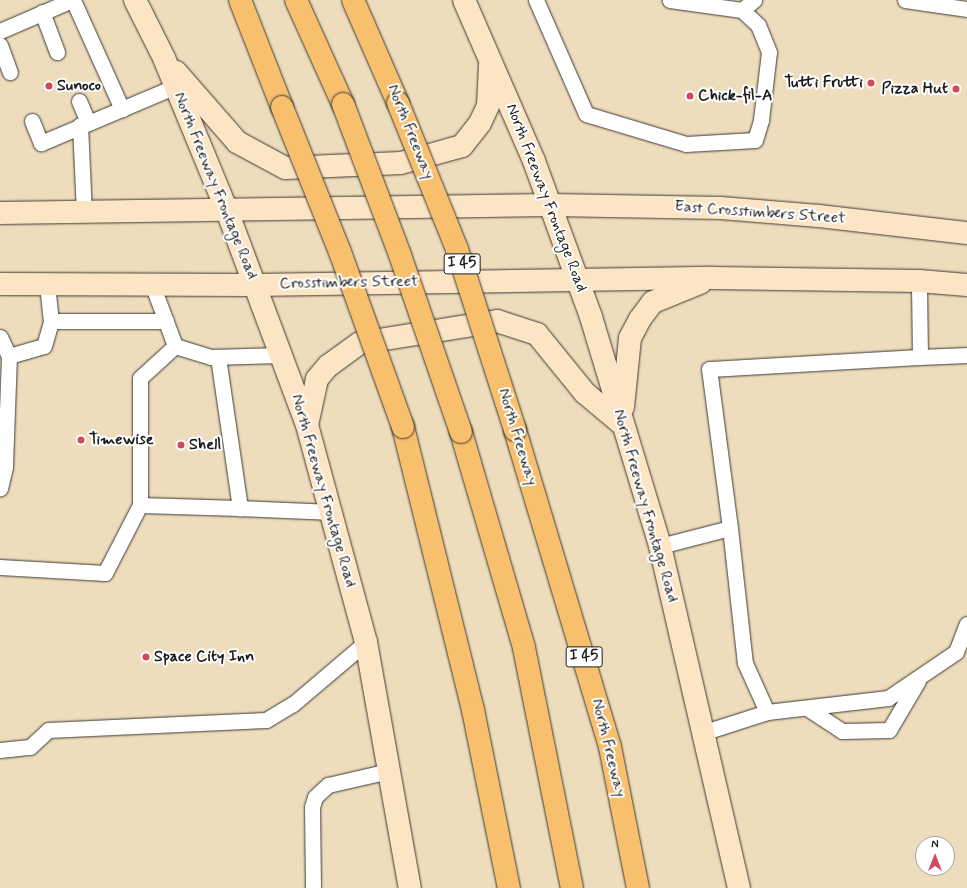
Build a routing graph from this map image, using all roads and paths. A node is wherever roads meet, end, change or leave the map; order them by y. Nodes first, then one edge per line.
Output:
1 (72, 0) edge
2 (135, 0) edge
3 (231, 0) edge
4 (240, 0) edge
5 (296, 0) edge
6 (353, 0) edge
7 (464, 0) edge
8 (536, 0) edge
9 (670, 0) edge
10 (754, 0) edge
11 (905, 0) edge
12 (967, 9) edge
13 (742, 10) junction
14 (42, 12) junction
15 (0, 31) edge
16 (257, 42) junction
17 (0, 45) edge
18 (57, 52) dead end
19 (164, 58) junction
20 (490, 60) junction
21 (10, 72) dead end
22 (176, 86) junction
23 (79, 101) dead end
24 (122, 109) junction
25 (32, 121) dead end
26 (84, 124) junction
27 (551, 205) junction
28 (227, 211) junction
29 (84, 212) junction
30 (0, 213) edge
31 (967, 233) edge
32 (713, 278) junction
33 (578, 280) junction
34 (919, 281) junction
35 (0, 284) edge
36 (47, 284) junction
37 (152, 284) junction
38 (254, 284) junction
39 (967, 285) edge
40 (51, 321) junction
41 (166, 321) junction
42 (0, 337) edge
43 (175, 346) junction
44 (281, 355) junction
45 (967, 355) edge
46 (9, 356) junction
47 (218, 357) junction
48 (920, 357) junction
49 (622, 424) junction
50 (308, 425) junction
51 (0, 488) edge
52 (140, 505) junction
53 (240, 508) junction
54 (331, 512) junction
55 (730, 528) junction
56 (660, 546) junction
57 (0, 567) edge
58 (967, 624) edge
59 (366, 642) junction
60 (920, 676) junction
61 (807, 708) junction
62 (767, 712) junction
63 (705, 732) junction
64 (0, 750) edge
65 (389, 771) junction
66 (313, 888) edge
67 (410, 888) edge
68 (509, 888) edge
69 (572, 888) edge
70 (638, 888) edge
71 (739, 888) edge

1 - 14 lane
1 - 24 lane
2 - 19 main road, North Freeway Frontage Road
3 - 16 highway
4 - 16 highway
5 - 69 highway, bridge
6 - 70 highway, North Freeway / I 45, bridge
7 - 20 main road, North Freeway Frontage Road
8 - 13 lane
9 - 13 lane
10 - 13 lane
11 - 12 lane
14 - 15 lane
14 - 18 lane
16 - 68 highway, bridge
17 - 21 lane
19 - 20 main road
19 - 22 main road, North Freeway Frontage Road
20 - 27 main road, North Freeway Frontage Road
22 - 24 lane
22 - 28 main road, North Freeway Frontage Road
23 - 26 lane
24 - 26 lane
25 - 26 lane
26 - 29 lane
27 - 28 main road
27 - 31 main road, East Crosstimbers Street
27 - 33 main road, North Freeway Frontage Road
28 - 29 main road
28 - 38 main road, North Freeway Frontage Road
29 - 30 main road
32 - 33 main road
32 - 34 main road
32 - 49 main road
33 - 38 main road, Crosstimbers Street
33 - 49 main road, North Freeway Frontage Road
34 - 39 main road
34 - 48 lane
35 - 36 main road, Crosstimbers Street
36 - 37 main road, Crosstimbers Street
36 - 40 lane
37 - 38 main road, Crosstimbers Street
37 - 41 lane
38 - 44 main road, North Freeway Frontage Road
40 - 41 lane
40 - 46 lane
41 - 43 lane
42 - 46 lane
43 - 47 lane
43 - 52 lane
44 - 47 lane
44 - 50 main road, North Freeway Frontage Road
45 - 48 lane
46 - 51 lane
47 - 53 lane
48 - 55 lane
49 - 50 main road
49 - 56 main road, North Freeway Frontage Road
50 - 54 main road, North Freeway Frontage Road
52 - 53 lane
52 - 57 lane
53 - 54 lane
54 - 59 main road, North Freeway Frontage Road
55 - 56 lane
55 - 62 lane
56 - 63 main road, North Freeway Frontage Road
58 - 60 lane
59 - 64 lane
59 - 65 main road, North Freeway Frontage Road
60 - 61 lane
60 - 61 lane
61 - 62 lane
62 - 63 lane
63 - 71 main road, North Freeway Frontage Road
65 - 66 lane
65 - 67 main road, North Freeway Frontage Road

